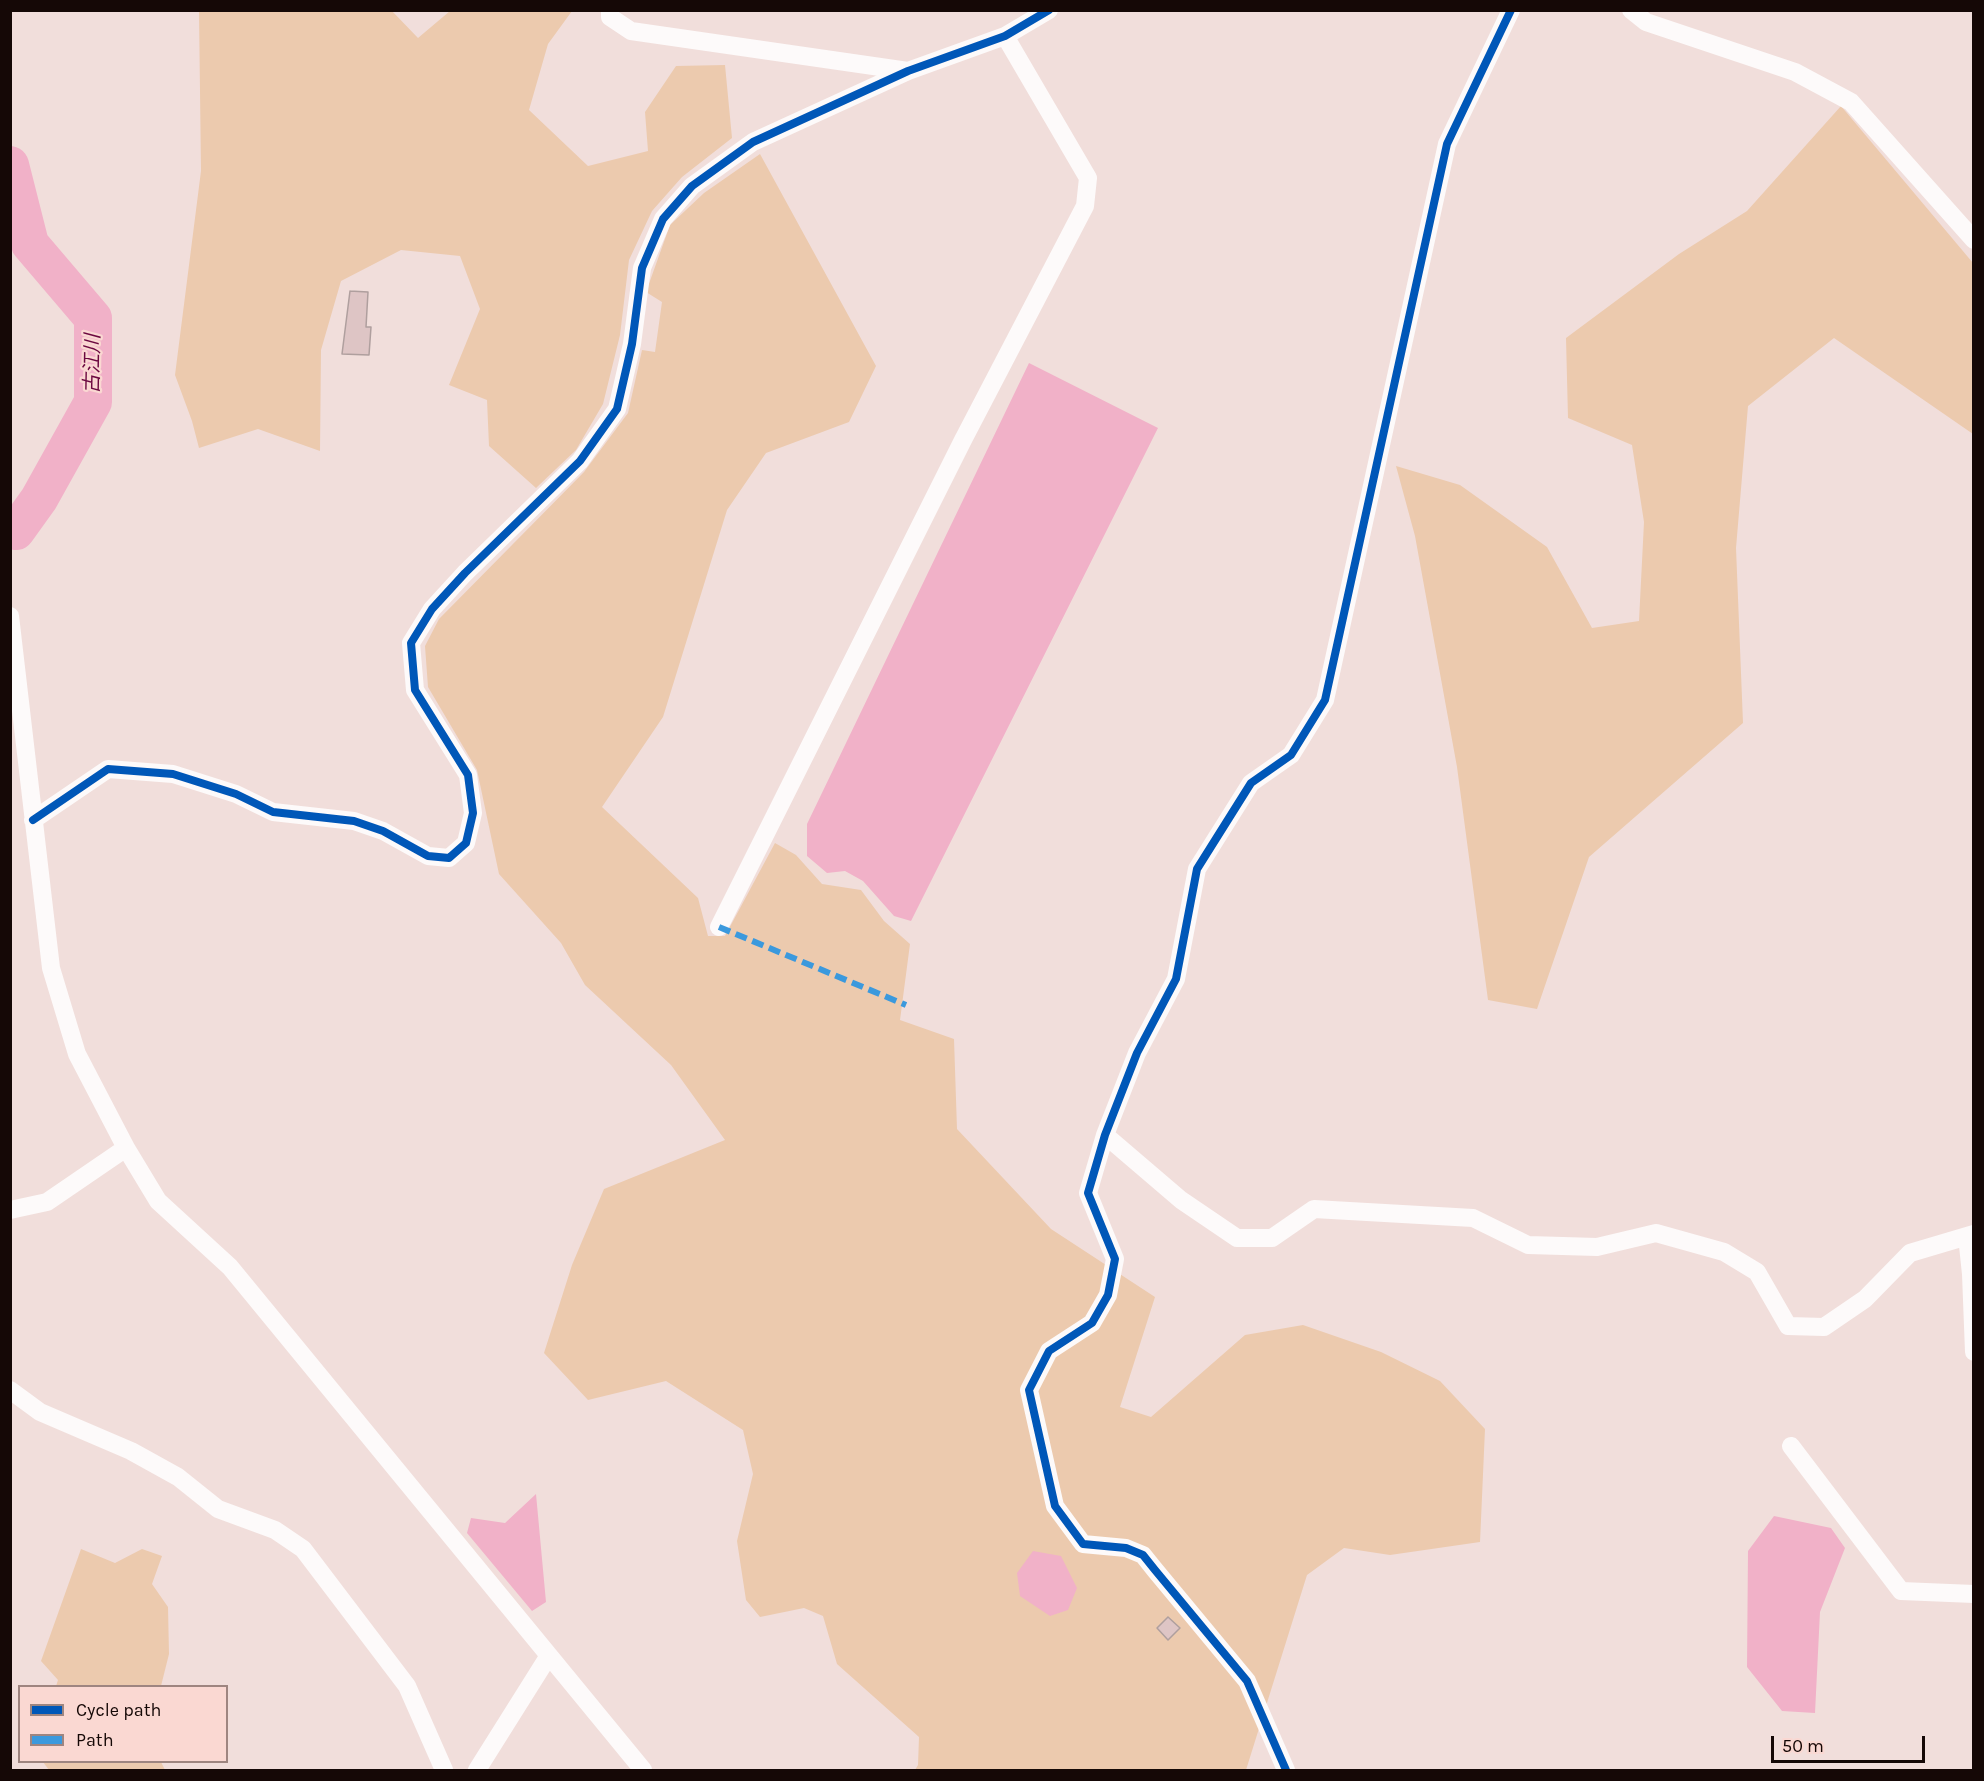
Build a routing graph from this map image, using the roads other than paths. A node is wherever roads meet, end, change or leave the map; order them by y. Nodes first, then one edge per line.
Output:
1 (610, 10) edge
2 (1049, 10) edge
3 (1511, 10) edge
4 (1631, 10) edge
5 (1005, 36) junction
6 (908, 71) junction
7 (1974, 240) edge
8 (10, 616) edge
9 (33, 820) junction
10 (719, 927) dead end
11 (1105, 1135) junction
12 (126, 1148) junction
13 (10, 1210) edge
14 (1970, 1235) edge
15 (1972, 1274) edge
16 (1974, 1352) edge
17 (10, 1390) edge
18 (1791, 1446) dead end
19 (1974, 1594) edge
20 (548, 1658) junction
21 (444, 1770) edge
22 (477, 1770) edge
23 (643, 1770) edge
24 (1286, 1770) edge

1 - 6 street
2 - 5 street
3 - 11 street
4 - 7 street
5 - 6 street
5 - 10 street
6 - 9 street
8 - 9 street
9 - 12 street
11 - 14 street
11 - 24 street
12 - 13 street
12 - 20 street
14 - 15 street
15 - 16 street
17 - 21 street
18 - 19 street
20 - 22 street
20 - 23 street

